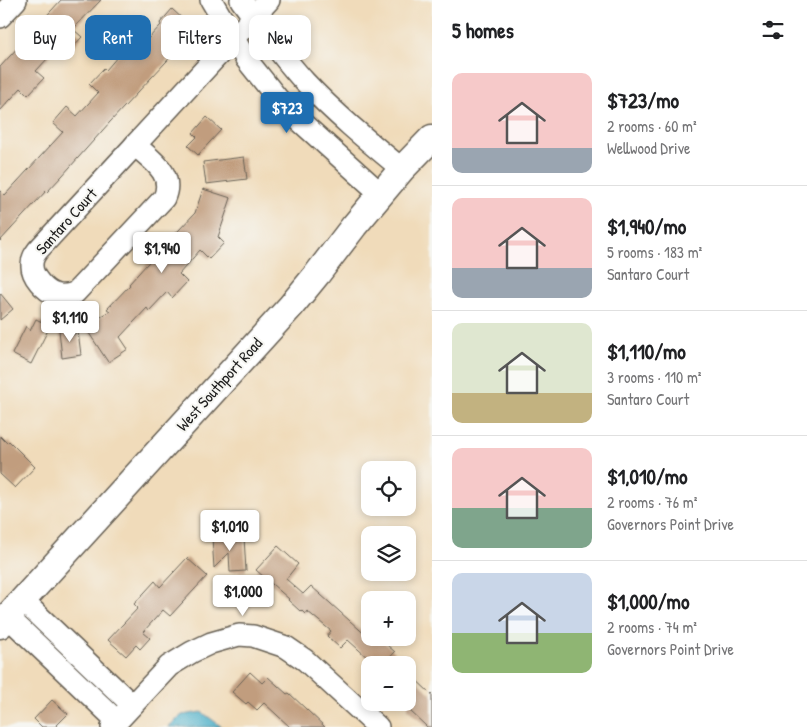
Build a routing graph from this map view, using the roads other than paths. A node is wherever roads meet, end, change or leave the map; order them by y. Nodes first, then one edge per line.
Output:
1 (211, 0) edge
2 (269, 0) edge
3 (247, 8) edge
4 (220, 15) edge
5 (239, 27) edge
6 (239, 47) edge
7 (214, 60) edge
8 (432, 138) edge
9 (135, 145) junction
10 (402, 169) junction
11 (381, 194) junction
12 (10, 614) edge
13 (132, 705) junction
14 (115, 724) edge
15 (378, 727) edge

1 - 4 street
2 - 3 street, Santaro Court
3 - 5 street, Santaro Court
3 - 10 street
6 - 11 street
7 - 9 street, Santaro Court
8 - 10 main road, West Southport Road
9 - 9 street, Santaro Court
10 - 11 main road, West Southport Road
11 - 12 main road, West Southport Road
12 - 13 street
12 - 14 street
13 - 14 street
13 - 15 street

